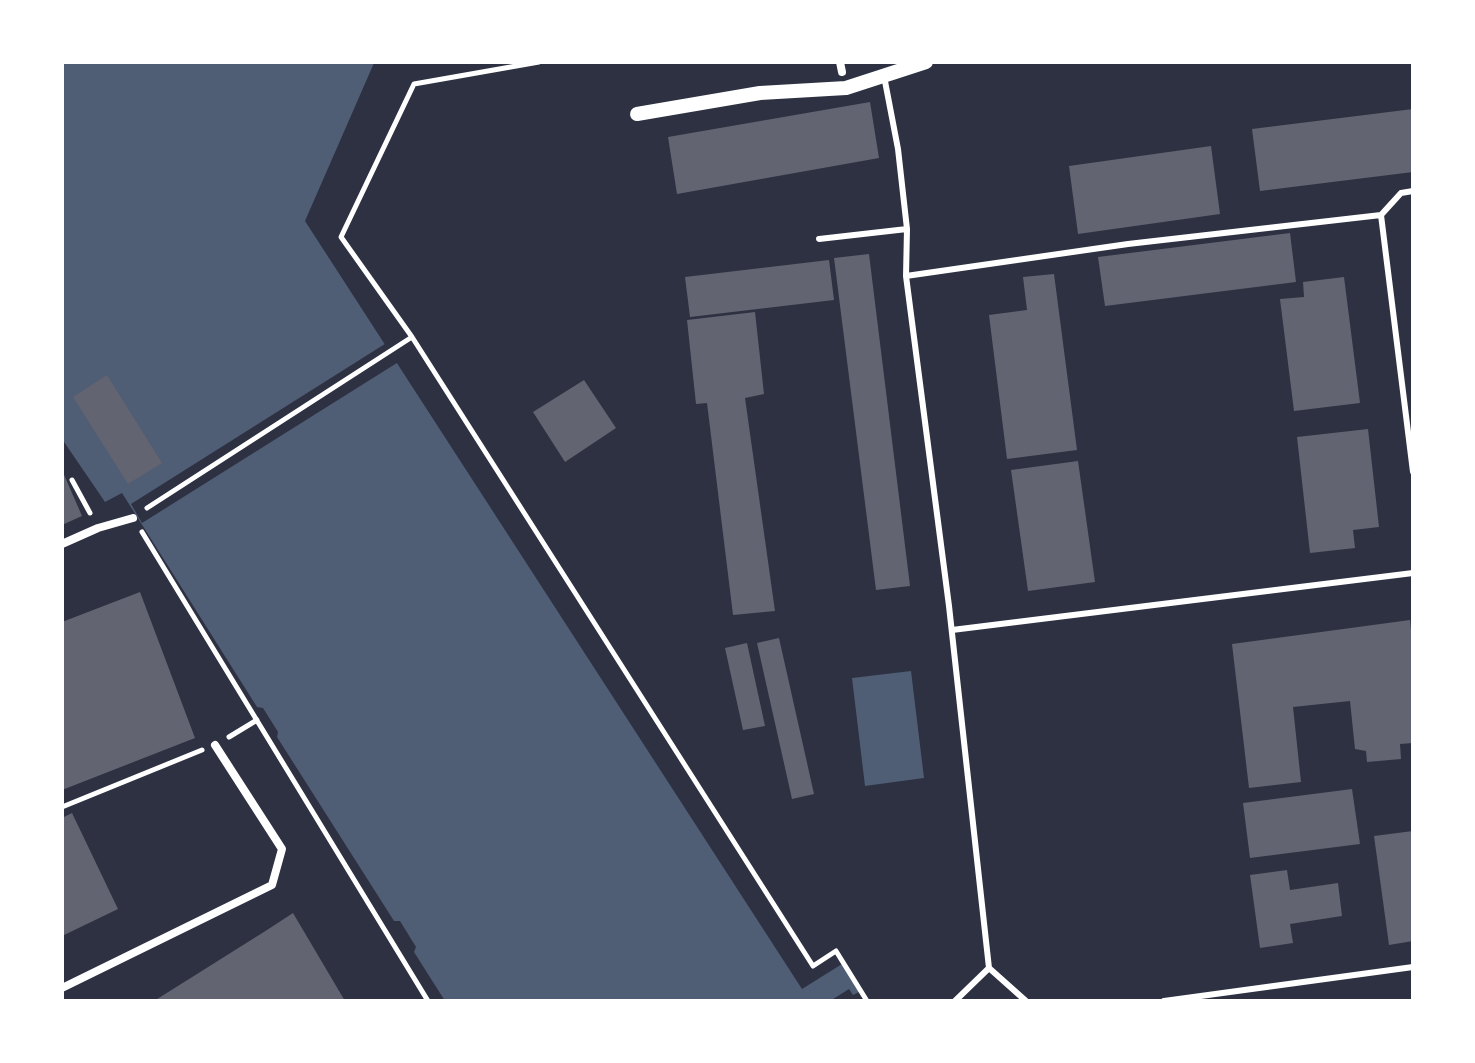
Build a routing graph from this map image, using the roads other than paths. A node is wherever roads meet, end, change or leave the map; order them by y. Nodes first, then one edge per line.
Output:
1 (926, 62) edge
2 (841, 67) edge
3 (884, 76) junction
4 (846, 88) junction
5 (637, 114) dead end
6 (1413, 191) edge
7 (1381, 215) junction
8 (907, 229) junction
9 (819, 239) dead end
10 (906, 276) junction
11 (1413, 472) edge
12 (133, 518) road end
13 (62, 544) edge
14 (1413, 573) edge
15 (952, 630) junction
16 (215, 745) road end
17 (1413, 967) edge
18 (989, 968) junction
19 (62, 988) edge
20 (955, 1001) edge
21 (1026, 1001) edge
22 (1164, 1001) edge

1 - 3 street
2 - 4 street
3 - 4 street
3 - 8 lane
4 - 5 street
6 - 7 lane
7 - 10 lane
7 - 11 lane
8 - 9 lane
8 - 10 lane
10 - 15 lane
12 - 13 street
14 - 15 lane
15 - 18 lane
16 - 19 street
17 - 22 lane
18 - 20 lane
18 - 21 lane

